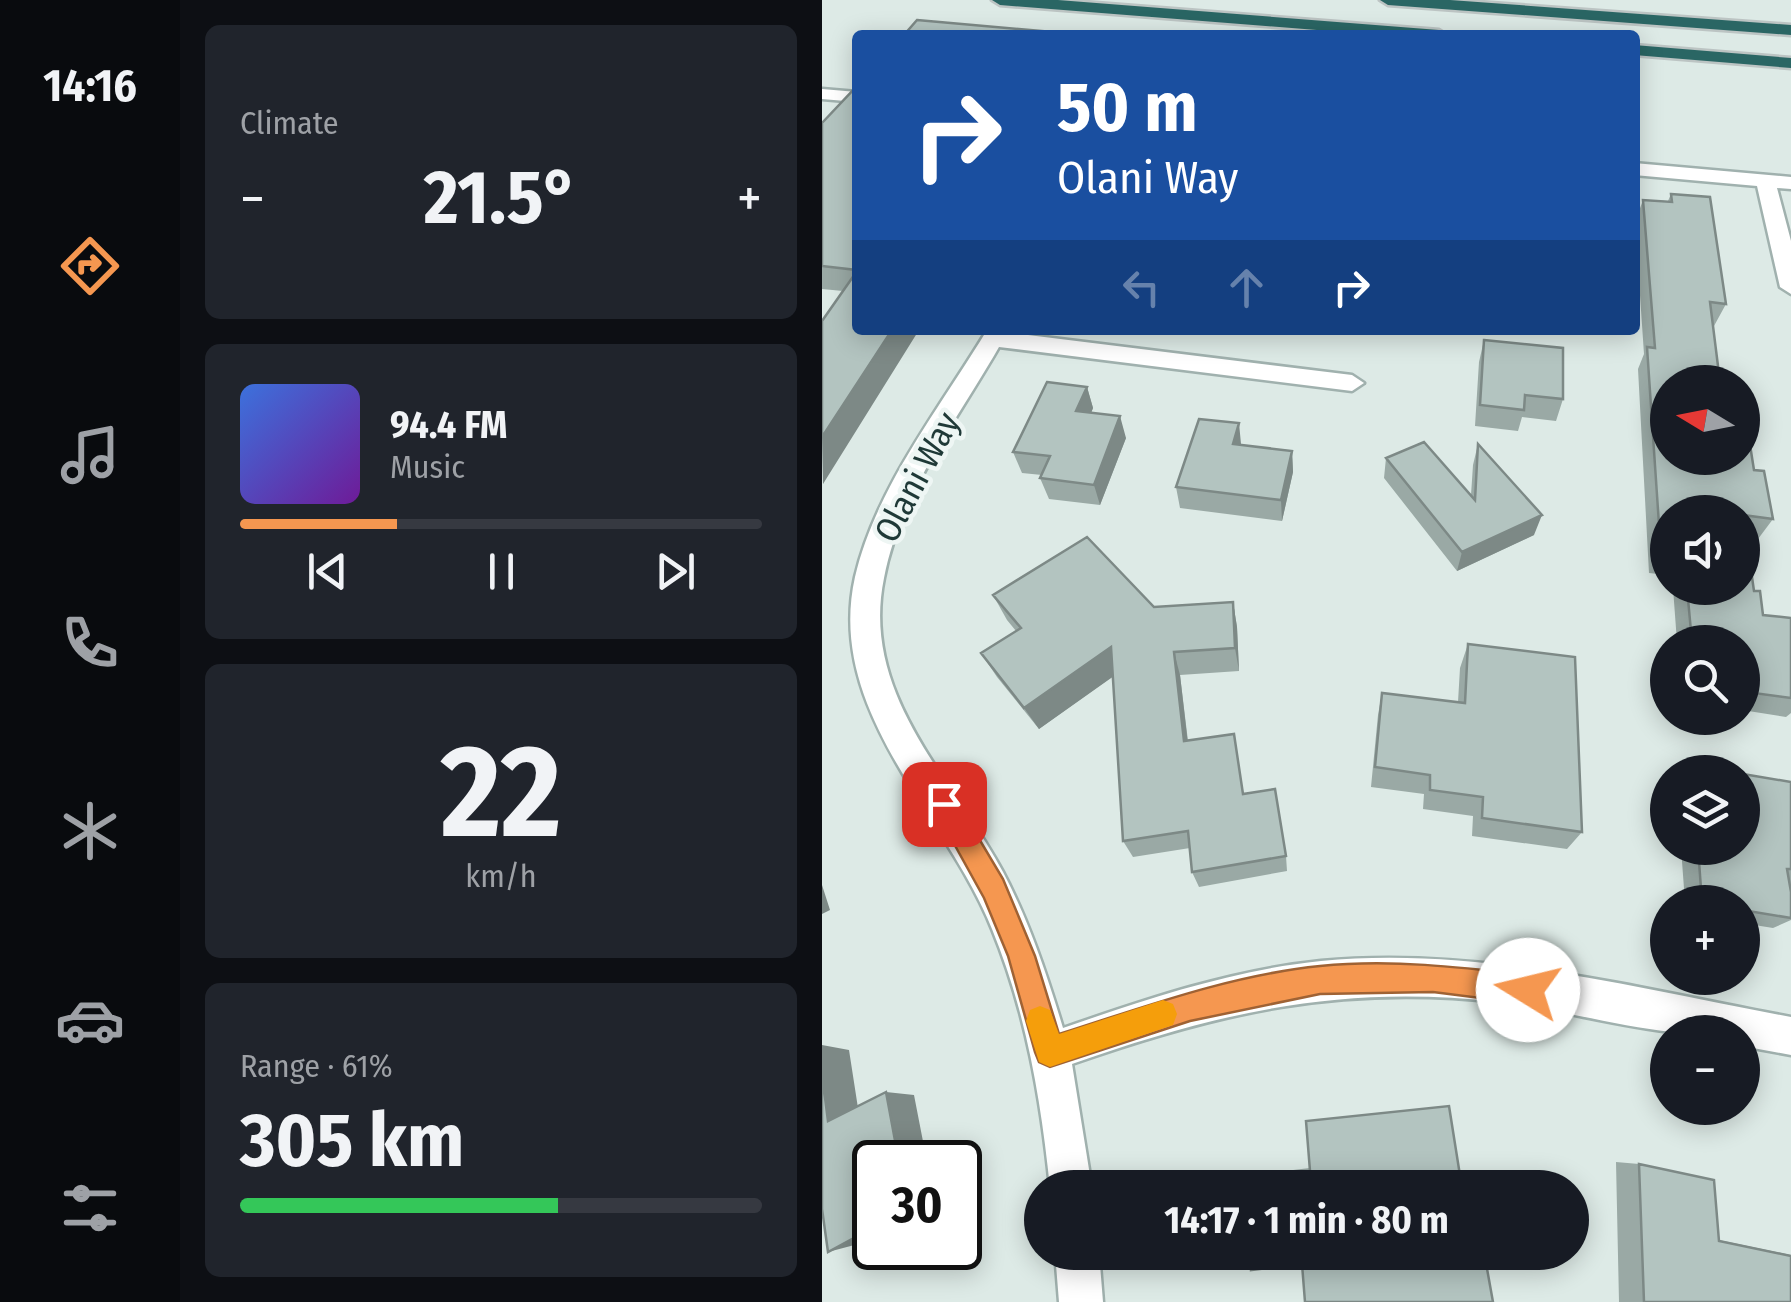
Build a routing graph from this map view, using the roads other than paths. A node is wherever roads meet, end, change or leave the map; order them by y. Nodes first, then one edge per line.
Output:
1 (1000, 0) edge
2 (1388, 0) edge
3 (1376, 30) edge
4 (1790, 30) edge
5 (1640, 50) edge
6 (1790, 62) edge
7 (822, 94) edge
8 (852, 97) edge
9 (1640, 170) edge
10 (1766, 181) junction
11 (1790, 183) edge
12 (1790, 287) edge
13 (995, 335) edge
14 (1003, 335) edge
15 (1352, 383) dead end
16 (1790, 1036) edge
17 (1050, 1052) junction
18 (1068, 1170) edge
19 (1078, 1270) edge
20 (1081, 1302) edge

1 - 3 highway
2 - 4 highway
5 - 6 highway
7 - 8 street
9 - 10 street
10 - 11 street
10 - 12 street
13 - 17 street, Olani Way
14 - 15 street
16 - 17 street
17 - 18 street, Olani Way
19 - 20 street

